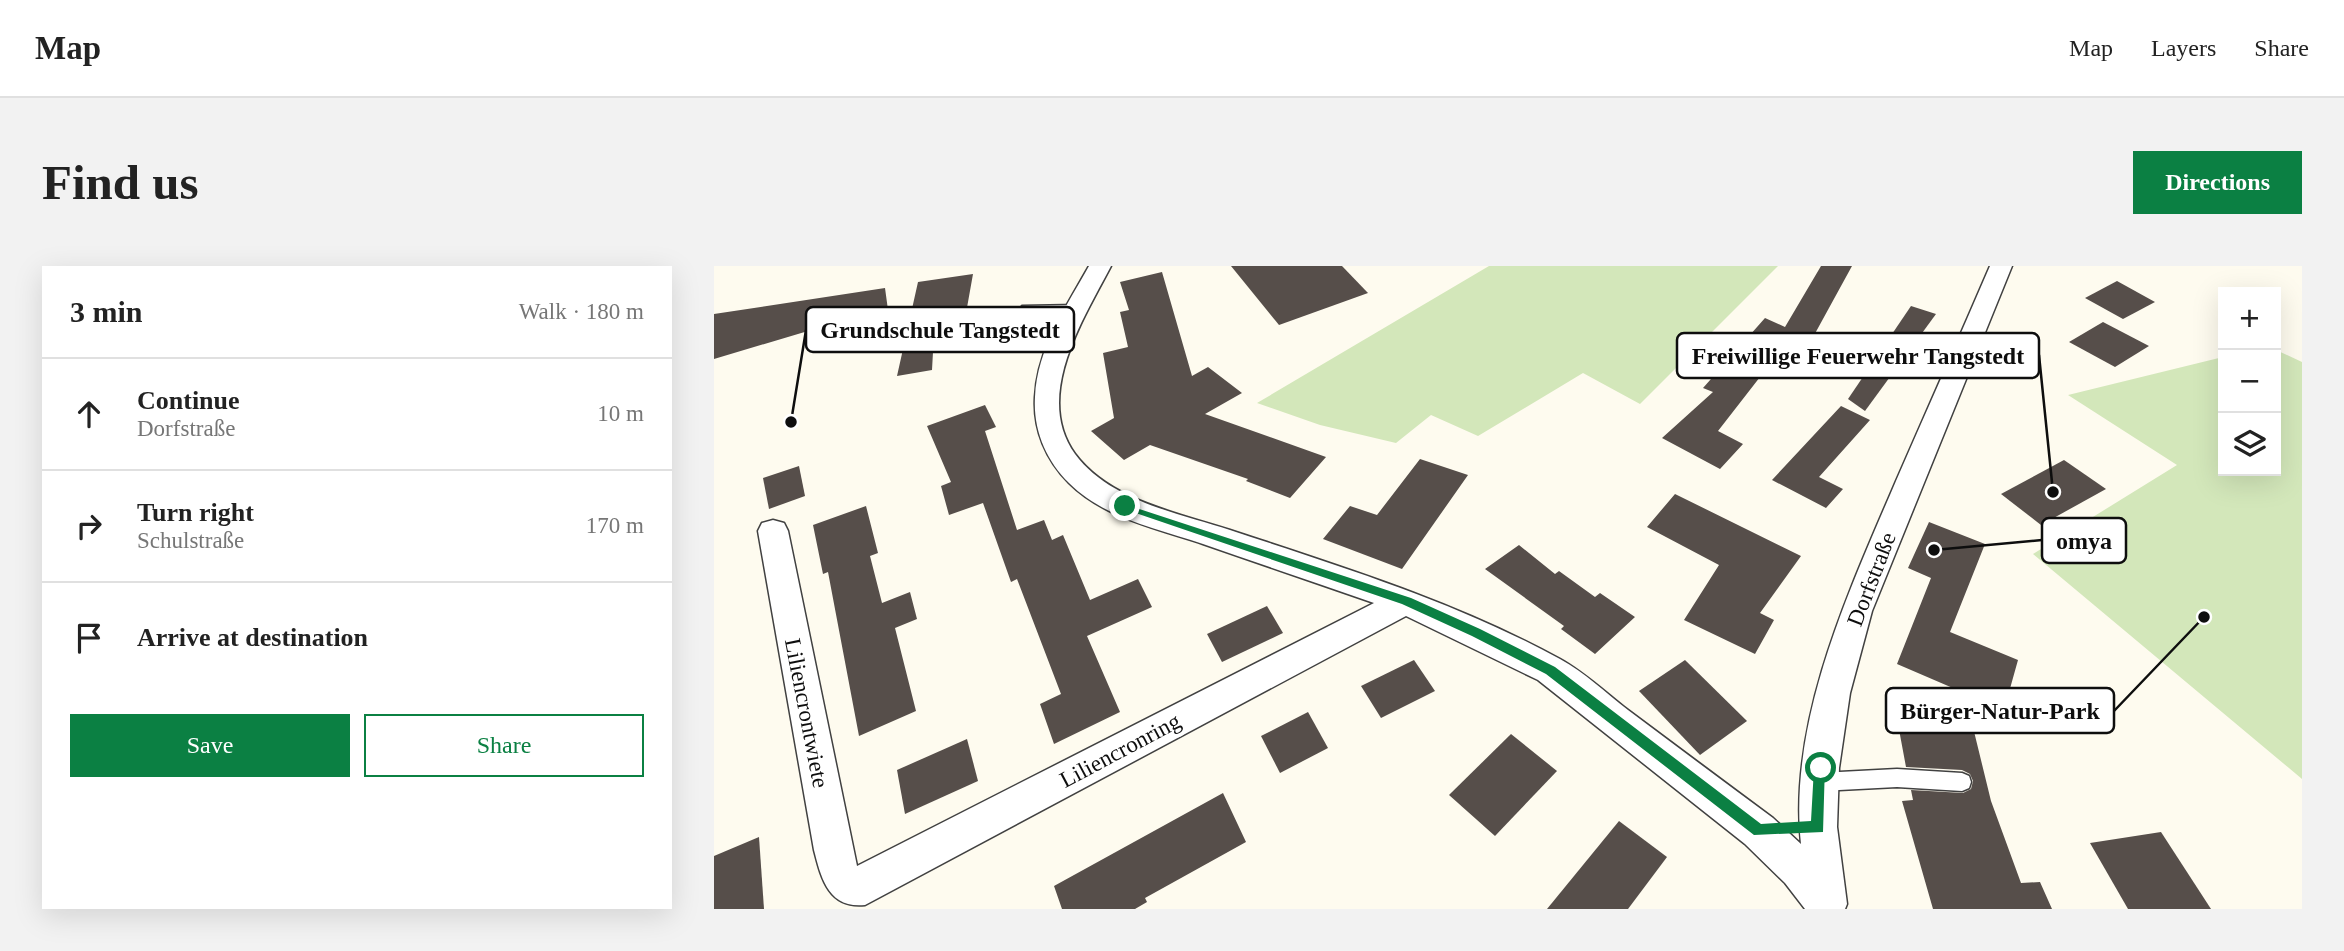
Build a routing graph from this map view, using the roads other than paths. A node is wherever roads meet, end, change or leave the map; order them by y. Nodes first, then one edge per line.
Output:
1 (1100, 266) edge
2 (2001, 266) edge
3 (1077, 309) junction
4 (1060, 341) junction
5 (773, 531) dead end
6 (1406, 601) junction
7 (1820, 782) junction
8 (1962, 782) dead end
9 (1818, 827) junction
10 (1759, 831) junction
11 (852, 900) edge
12 (1827, 906) edge

1 - 3 street
2 - 7 street, Dorfstraße
3 - 4 street
3 - 4 lane
4 - 6 street
5 - 11 street, Liliencrontwiete
6 - 10 street
6 - 11 street, Liliencronring
7 - 8 lane
7 - 9 street, Dorfstraße
9 - 10 street
9 - 12 street, Dorfstraße
10 - 12 street

